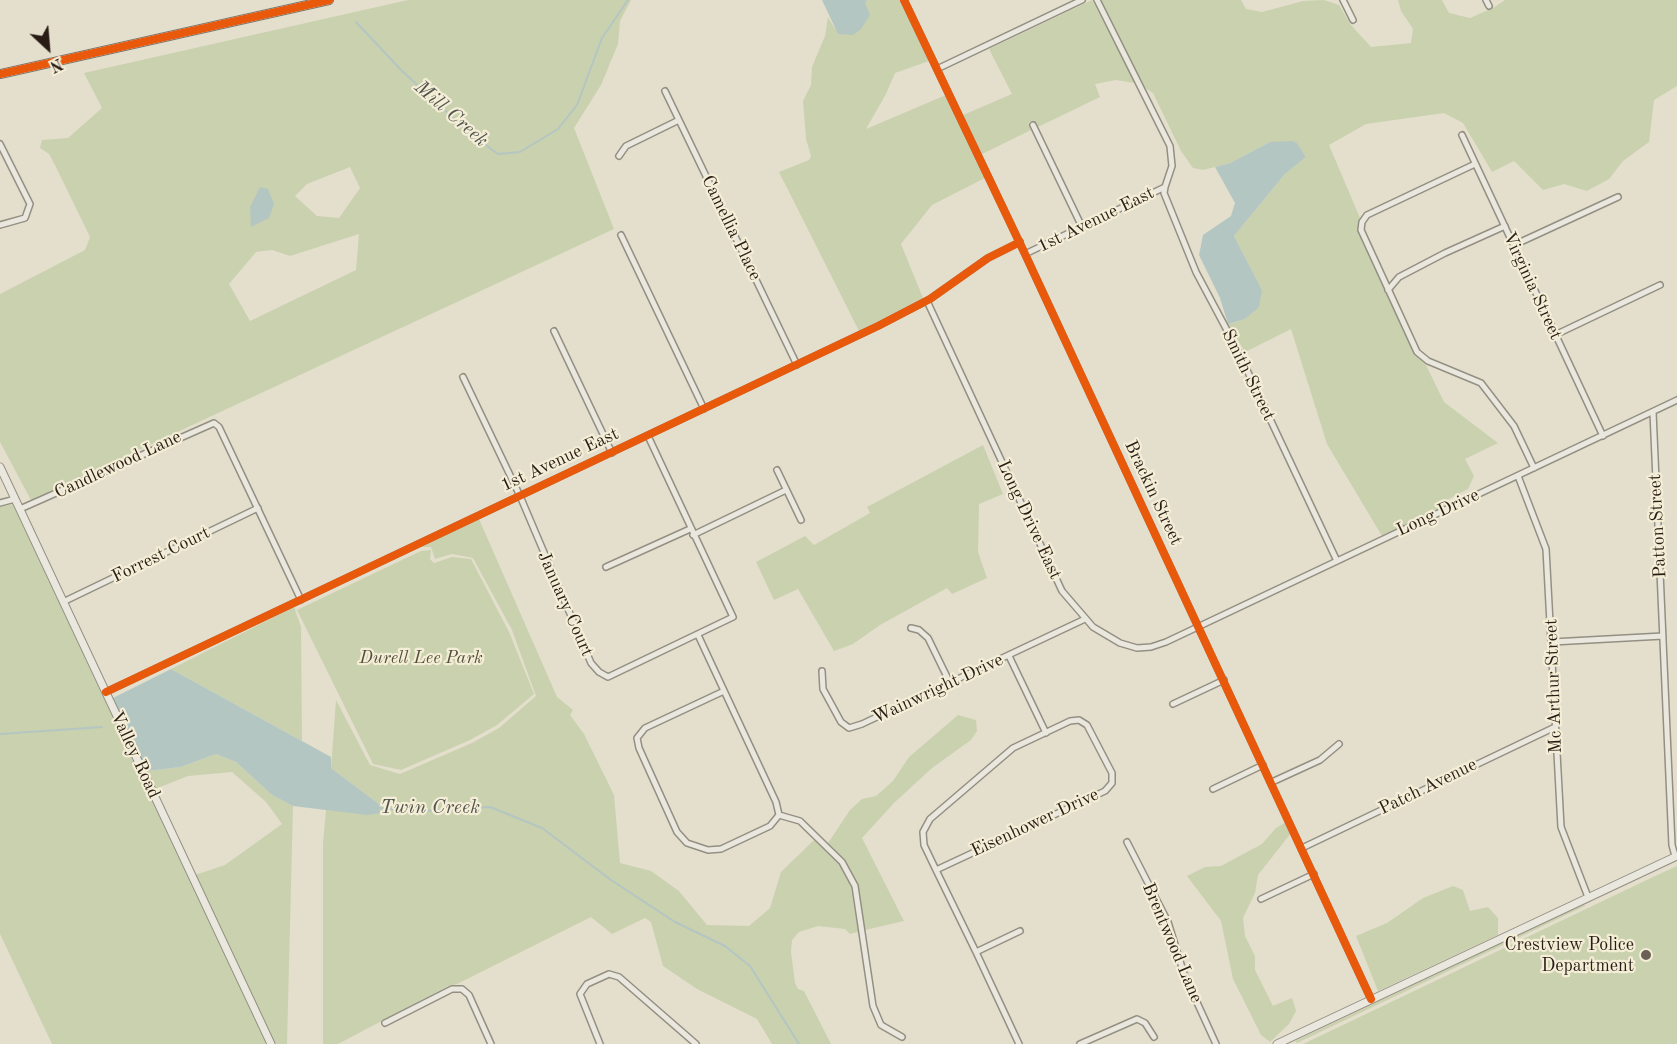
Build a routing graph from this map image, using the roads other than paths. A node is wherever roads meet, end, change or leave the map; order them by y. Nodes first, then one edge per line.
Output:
1 (329, 0) edge
2 (904, 0) edge
3 (1082, 0) edge
4 (1097, 0) edge
5 (1343, 0) edge
6 (1353, 20) dead end
7 (937, 69) junction
8 (0, 74) edge
9 (665, 91) dead end
10 (679, 120) junction
11 (1033, 125) dead end
12 (1462, 135) dead end
13 (0, 144) edge
14 (619, 156) dead end
15 (1475, 164) junction
16 (1165, 187) junction
17 (1618, 197) dead end
18 (0, 225) edge
19 (1505, 226) junction
20 (1082, 227) junction
21 (621, 235) dead end
22 (1020, 242) junction
23 (1514, 245) junction
24 (1025, 254) junction
25 (1660, 285) dead end
26 (1388, 290) junction
27 (927, 301) junction
28 (554, 331) dead end
29 (1555, 334) junction
30 (797, 365) junction
31 (463, 377) dead end
32 (1677, 400) edge
33 (704, 409) junction
34 (1653, 412) junction
35 (648, 436) junction
36 (1603, 436) junction
37 (612, 453) junction
38 (0, 467) edge
39 (1534, 468) junction
40 (777, 470) dead end
41 (1518, 476) junction
42 (786, 490) junction
43 (520, 496) junction
44 (15, 499) junction
45 (0, 503) edge
46 (258, 508) junction
47 (20, 510) junction
48 (801, 520) dead end
49 (690, 529) junction
50 (693, 535) junction
51 (1337, 561) junction
52 (606, 567) dead end
53 (301, 600) junction
54 (63, 602) junction
55 (1085, 619) junction
56 (1199, 626) junction
57 (911, 628) dead end
58 (698, 635) junction
59 (1663, 636) junction
60 (1552, 642) junction
61 (1009, 656) junction
62 (822, 671) dead end
63 (1224, 680) junction
64 (950, 683) junction
65 (724, 691) junction
66 (106, 692) junction
67 (1173, 704) dead end
68 (1555, 727) junction
69 (1046, 733) junction
70 (1339, 744) dead end
71 (1263, 765) junction
72 (1272, 782) junction
73 (1213, 789) dead end
74 (779, 815) junction
75 (1127, 842) dead end
76 (1302, 848) junction
77 (1676, 856) edge
78 (936, 870) junction
79 (1314, 874) junction
80 (1588, 897) junction
81 (1261, 899) dead end
82 (1020, 931) dead end
83 (976, 952) junction
84 (1371, 999) junction
85 (385, 1023) dead end
86 (902, 1037) dead end
87 (1154, 1037) dead end
88 (1286, 1042) edge
89 (271, 1044) edge
90 (491, 1044) edge
91 (600, 1044) edge
92 (696, 1044) edge
93 (1019, 1044) edge
94 (1080, 1044) edge
95 (1216, 1044) edge
96 (1277, 1044) edge

1 - 8 main road
2 - 7 street, Brackin Street
3 - 7 street
4 - 16 street, 1st Avenue East
5 - 6 street
7 - 22 street, Brackin Street
9 - 10 street, Camellia Place
10 - 14 street
10 - 30 street, Camellia Place
11 - 20 street
12 - 15 street, Virginia Street
13 - 18 street
15 - 19 street, Virginia Street
15 - 26 street
16 - 20 street, 1st Avenue East
16 - 51 street, Smith Street
17 - 23 street
19 - 23 street, Virginia Street
19 - 26 street
20 - 24 street, 1st Avenue East
21 - 33 street
22 - 24 street, Brackin Street
22 - 27 street, 1st Avenue East
23 - 29 street, Virginia Street
24 - 56 street, Brackin Street
25 - 29 street
26 - 39 street
27 - 30 street, 1st Avenue East
27 - 55 street, Long Drive East
28 - 37 street
29 - 36 street, Virginia Street
30 - 33 street, 1st Avenue East
31 - 43 street
32 - 34 street, Long Drive
33 - 35 street, 1st Avenue East
34 - 36 street, Long Drive
34 - 59 street, Patton Street
35 - 37 street, 1st Avenue East
35 - 49 street
36 - 39 street, Long Drive
37 - 43 street, 1st Avenue East
38 - 44 street, Valley Road
39 - 41 street, Long Drive
40 - 42 street
41 - 51 street, Long Drive
41 - 60 street, Mc Arthur Street
42 - 48 street
42 - 50 street
43 - 53 street, 1st Avenue East
43 - 58 street, January Court
44 - 45 street
44 - 47 street, Valley Road
46 - 47 street, Candlewood Lane
46 - 53 street
46 - 54 street, Forrest Court
47 - 54 street, Valley Road
49 - 50 street
49 - 52 street
50 - 58 street, January Court
51 - 56 street, Long Drive
53 - 66 street, 1st Avenue East
54 - 66 street, Valley Road
55 - 56 street, Long Drive East
55 - 61 street, Wainwright Drive
56 - 63 street, Brackin Street
57 - 64 street
58 - 65 street
59 - 60 street
59 - 77 street, Patton Street
60 - 68 street, Mc Arthur Street
61 - 64 street, Wainwright Drive
61 - 69 street
62 - 64 street, Wainwright Drive
63 - 67 street
63 - 71 street, Brackin Street
65 - 74 street
65 - 74 street
66 - 89 street, Valley Road
68 - 76 street, Patch Avenue
68 - 80 street, Mc Arthur Street
69 - 78 street, Eisenhower Drive
69 - 78 street, Eisenhower Drive
70 - 72 street
71 - 72 street, Brackin Street
71 - 73 street
72 - 76 street, Brackin Street
74 - 86 street
75 - 95 street, Brentwood Lane
76 - 79 street, Brackin Street
77 - 80 street
78 - 83 street, Eisenhower Drive
79 - 81 street
79 - 84 street, Brackin Street
80 - 84 street
82 - 83 street
83 - 93 street, Eisenhower Drive
84 - 88 street
85 - 90 street
87 - 94 street
88 - 96 street
91 - 92 street

